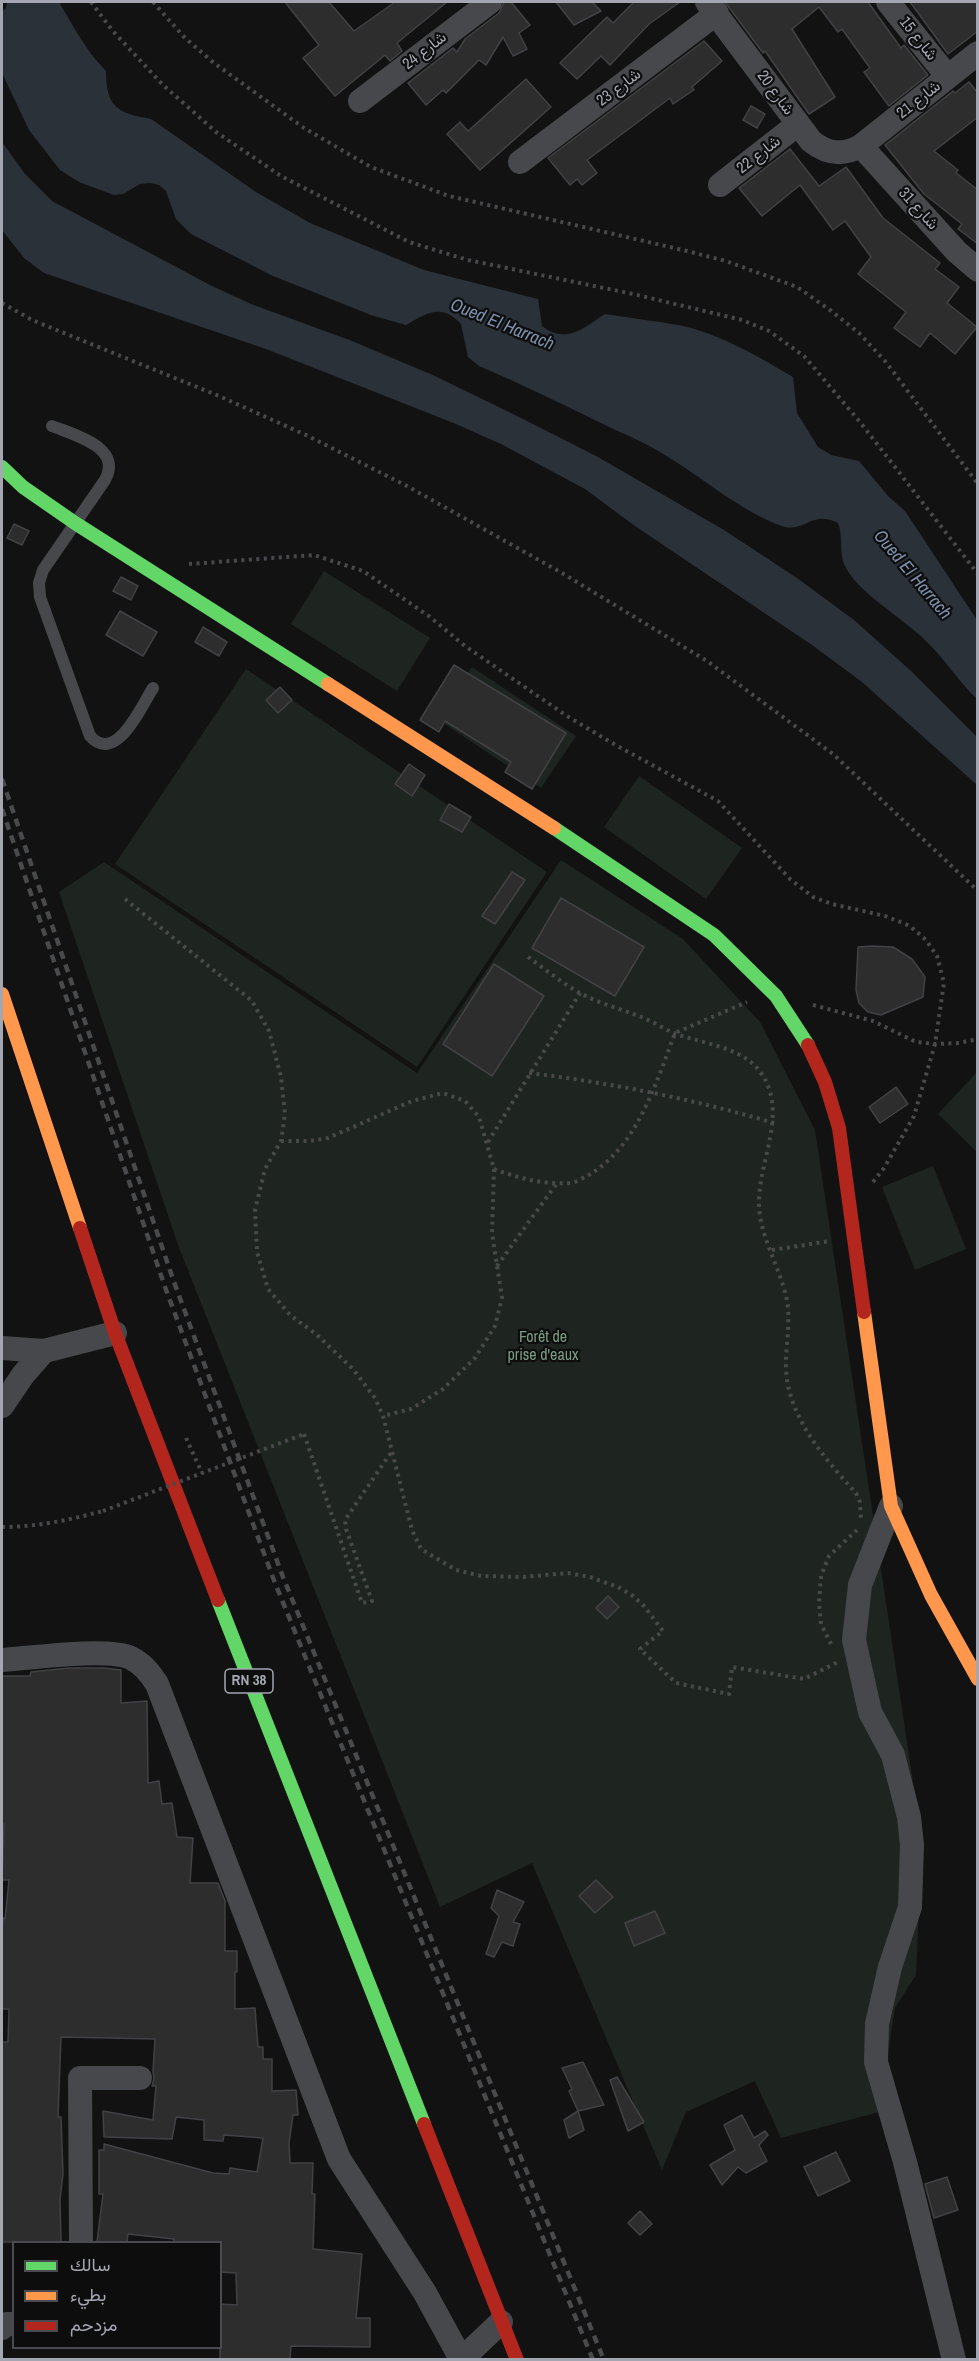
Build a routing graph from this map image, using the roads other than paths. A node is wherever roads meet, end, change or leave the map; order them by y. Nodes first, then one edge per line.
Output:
1 (490, 2) edge
2 (888, 2) edge
3 (712, 8) edge
4 (978, 53) edge
5 (948, 77) junction
6 (360, 101) dead end
7 (798, 124) junction
8 (861, 146) junction
9 (520, 162) dead end
10 (720, 185) dead end
11 (978, 270) edge
12 (52, 426) dead end
13 (2, 466) edge
14 (75, 523) junction
15 (153, 688) dead end
16 (2, 994) edge
17 (115, 1333) junction
18 (2, 1348) edge
19 (44, 1351) junction
20 (2, 1406) edge
21 (891, 1506) junction
22 (2, 1660) edge
23 (978, 1679) edge
24 (140, 2078) dead end
25 (81, 2241) edge
26 (501, 2322) junction
27 (460, 2359) edge
28 (517, 2360) edge
29 (954, 2360) edge

1 - 6 street, شارع 24
2 - 5 street, شارع 15
3 - 7 street, شارع 20
3 - 9 street, شارع 23
4 - 5 street, شارع 21
5 - 8 street, شارع 21
7 - 8 street, شارع 20
7 - 10 street, شارع 22
8 - 11 street, شارع 31
12 - 14 lane
13 - 14 street
14 - 15 lane
14 - 21 street
16 - 17 street, RN 38
17 - 19 street
17 - 26 street, RN 38
18 - 19 street
19 - 20 street
21 - 23 street
21 - 29 street
22 - 27 street
24 - 25 street
26 - 27 street
26 - 28 street, RN 38

